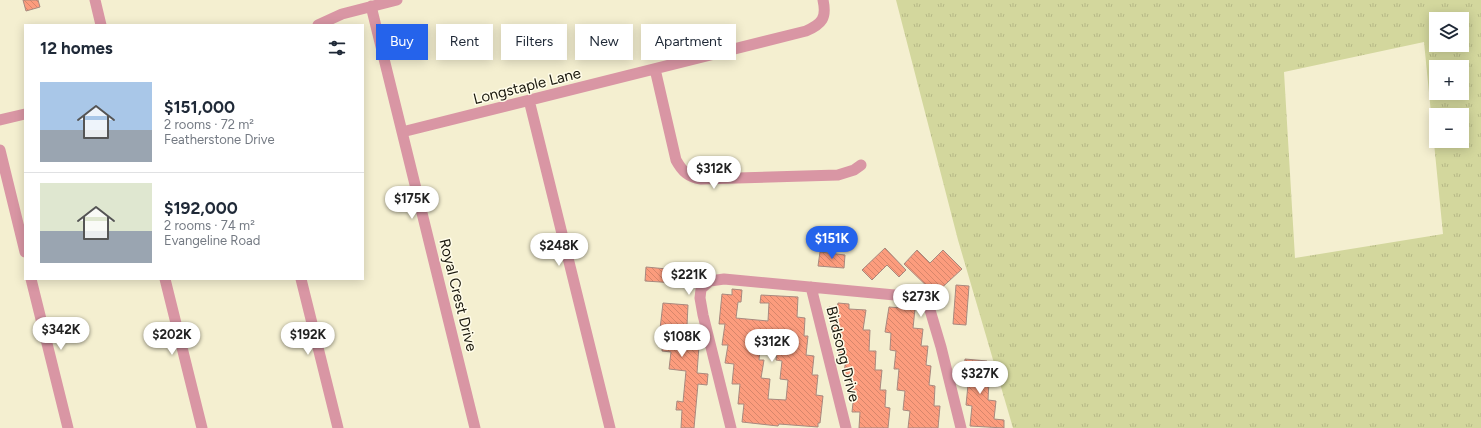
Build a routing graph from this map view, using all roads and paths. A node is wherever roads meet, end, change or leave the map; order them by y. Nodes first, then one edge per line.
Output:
1 (95, 0) edge
2 (397, 0) edge
3 (823, 0) edge
4 (371, 6) junction
5 (101, 24) edge
6 (320, 24) edge
7 (655, 69) junction
8 (529, 100) junction
9 (24, 114) edge
10 (0, 120) edge
11 (402, 132) junction
12 (0, 150) edge
13 (861, 165) dead end
14 (24, 248) edge
15 (32, 280) edge
16 (165, 280) edge
17 (301, 280) edge
18 (811, 287) junction
19 (68, 428) edge
20 (202, 428) edge
21 (338, 428) edge
22 (475, 428) edge
23 (610, 428) edge
24 (731, 428) edge
25 (846, 428) edge
26 (961, 428) edge

1 - 5 street
2 - 4 street
3 - 7 street, Longstaple Lane
4 - 6 street
4 - 11 street, Royal Crest Drive
7 - 8 street, Longstaple Lane
7 - 13 street
8 - 11 street, Longstaple Lane
8 - 23 street
9 - 10 street
11 - 22 street, Royal Crest Drive
12 - 14 street
15 - 19 street
16 - 20 street
17 - 21 street
18 - 24 street
18 - 25 street, Birdsong Drive
18 - 26 street

